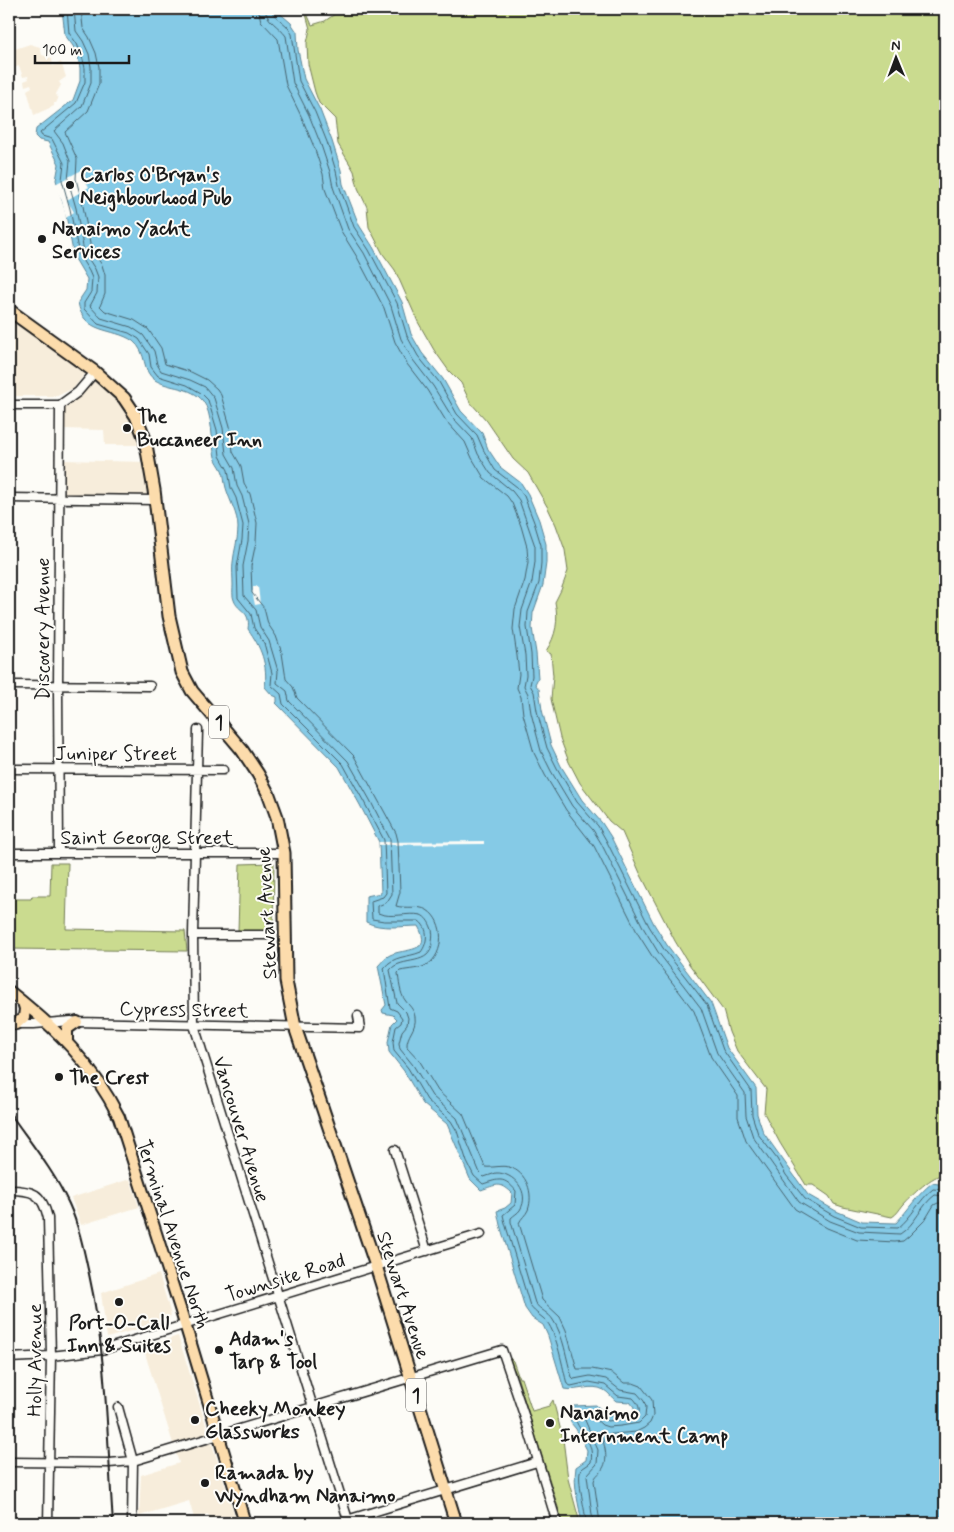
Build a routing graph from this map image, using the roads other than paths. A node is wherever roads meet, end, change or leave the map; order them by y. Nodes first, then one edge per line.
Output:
1 (9, 310) edge
2 (95, 372) junction
3 (9, 404) edge
4 (60, 405) junction
5 (9, 498) edge
6 (60, 499) junction
7 (155, 500) junction
8 (9, 685) edge
9 (58, 686) junction
10 (150, 686) dead end
11 (198, 730) dead end
12 (9, 769) edge
13 (58, 769) junction
14 (197, 770) junction
15 (223, 770) dead end
16 (9, 853) edge
17 (59, 853) junction
18 (196, 853) junction
19 (284, 853) junction
20 (193, 935) junction
21 (268, 935) dead end
22 (9, 991) edge
23 (23, 1002) junction
24 (358, 1016) dead end
25 (46, 1022) junction
26 (77, 1022) junction
27 (12, 1024) edge
28 (194, 1025) junction
29 (296, 1027) junction
30 (67, 1042) junction
31 (394, 1150) dead end
32 (9, 1190) edge
33 (481, 1234) dead end
34 (427, 1251) junction
35 (376, 1266) junction
36 (277, 1296) junction
37 (185, 1324) junction
38 (51, 1356) junction
39 (9, 1358) edge
40 (411, 1377) junction
41 (118, 1407) dead end
42 (314, 1407) junction
43 (219, 1435) junction
44 (133, 1461) junction
45 (9, 1462) edge
46 (49, 1462) junction
47 (537, 1462) junction
48 (446, 1490) junction
49 (348, 1522) edge
50 (48, 1523) edge
51 (132, 1523) edge
52 (245, 1523) edge
53 (337, 1523) edge
54 (456, 1523) edge
55 (557, 1523) edge

1 - 2 highway, Stewart Avenue / 1
2 - 4 street
2 - 7 highway, Stewart Avenue / 1
3 - 4 street
4 - 6 street, Discovery Avenue
5 - 6 street
6 - 7 street
6 - 9 street, Discovery Avenue
7 - 19 highway, Stewart Avenue / 1
8 - 9 street
9 - 10 street
9 - 13 street, Discovery Avenue
11 - 14 street, Vancouver Avenue
12 - 13 street, Juniper Street
13 - 14 street, Juniper Street
13 - 17 street, Discovery Avenue
14 - 15 street, Juniper Street
14 - 18 street, Vancouver Avenue
16 - 17 street, Saint George Street
17 - 18 street, Saint George Street
18 - 19 street, Saint George Street
18 - 20 street, Vancouver Avenue
19 - 29 highway, Stewart Avenue / 1
20 - 21 street
20 - 28 street, Vancouver Avenue
22 - 23 main road, Terminal Avenue North
23 - 25 main road, Terminal Avenue North
23 - 27 main road
24 - 29 street, Cypress Street
25 - 26 street, Cypress Street
25 - 27 street, Cypress Street
25 - 30 main road, Terminal Avenue North
26 - 28 street, Cypress Street
26 - 30 main road
28 - 29 street, Cypress Street
28 - 36 street, Vancouver Avenue
29 - 35 highway, Stewart Avenue / 1
30 - 37 main road, Terminal Avenue North
31 - 34 street
32 - 38 street, Holly Avenue
33 - 34 street, Townsite Road
34 - 35 street, Townsite Road
35 - 36 street, Townsite Road
35 - 40 highway, Stewart Avenue / 1
36 - 37 street, Townsite Road
36 - 42 street, Vancouver Avenue
37 - 38 street, Townsite Road
37 - 43 main road, Terminal Avenue North
38 - 39 street, Townsite Road
38 - 46 street, Holly Avenue
40 - 42 street
40 - 47 street
40 - 48 highway, Stewart Avenue / 1
41 - 44 street
42 - 43 street
42 - 49 street, Vancouver Avenue
43 - 44 street
43 - 52 main road, Terminal Avenue North
44 - 46 street
44 - 51 street
45 - 46 street
46 - 50 street, Holly Avenue
47 - 48 street
47 - 55 street
48 - 49 street
48 - 54 highway, Stewart Avenue / 1
49 - 53 street

